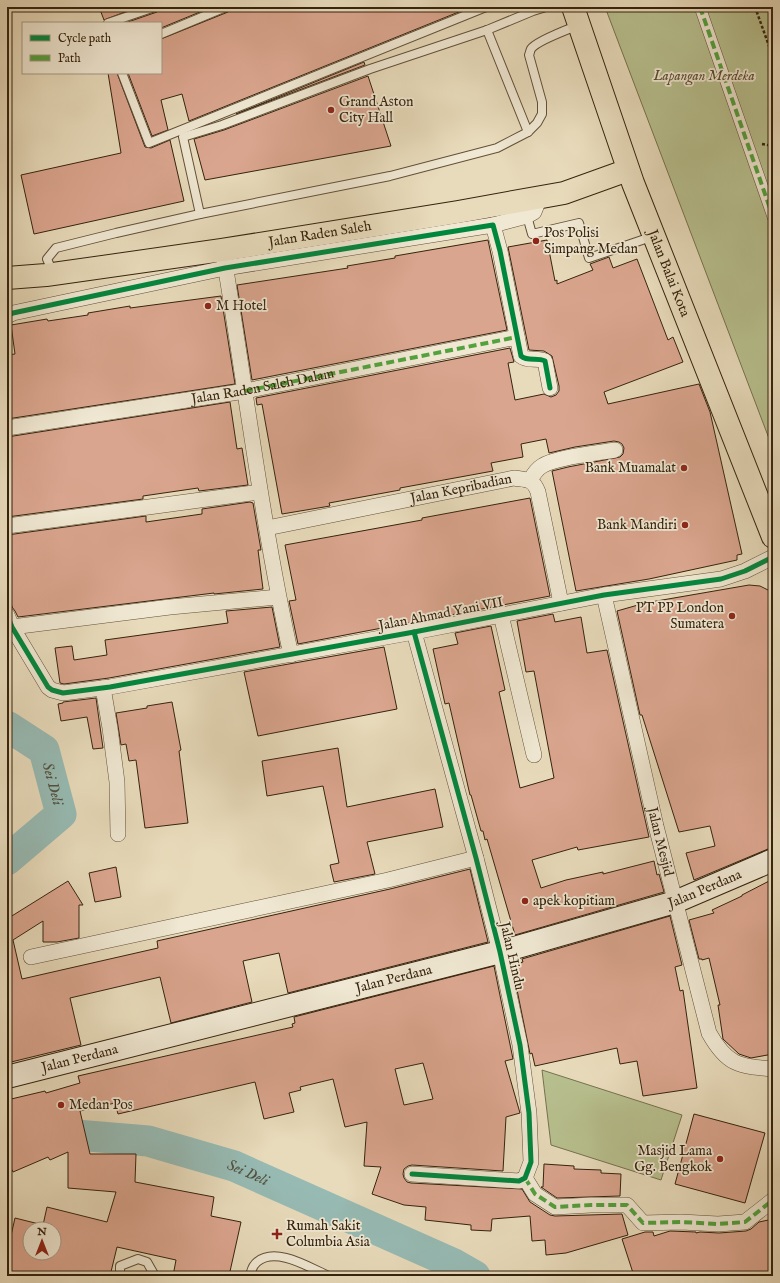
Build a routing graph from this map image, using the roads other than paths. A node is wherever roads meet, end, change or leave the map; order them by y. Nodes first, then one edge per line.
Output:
1 (155, 7) edge
2 (226, 7) edge
3 (486, 7) edge
4 (546, 7) edge
5 (700, 7) edge
6 (576, 16) edge
7 (111, 22) edge
8 (487, 30) junction
9 (162, 34) edge
10 (122, 74) edge
11 (528, 132) junction
12 (628, 170) junction
13 (540, 197) junction
14 (200, 214) junction
15 (527, 216) junction
16 (773, 217) edge
17 (460, 221) junction
18 (493, 225) junction
19 (655, 236) junction
20 (224, 259) junction
21 (50, 274) junction
22 (7, 278) edge
23 (7, 316) edge
24 (517, 337) junction
25 (550, 388) dead end
26 (245, 391) junction
27 (7, 428) edge
28 (615, 450) dead end
29 (745, 467) junction
30 (530, 480) junction
31 (260, 492) junction
32 (773, 494) edge
33 (7, 526) edge
34 (267, 528) junction
35 (773, 538) edge
36 (773, 557) edge
37 (604, 595) junction
38 (278, 597) junction
39 (561, 603) junction
40 (501, 615) junction
41 (9, 621) edge
42 (414, 632) junction
43 (291, 655) junction
44 (106, 688) junction
45 (534, 755) dead end
46 (118, 834) dead end
47 (476, 858) junction
48 (773, 860) edge
49 (675, 902) junction
50 (500, 952) junction
51 (31, 957) dead end
52 (773, 1069) edge
53 (7, 1077) edge
54 (412, 1174) dead end
55 (525, 1178) junction
56 (773, 1200) edge
57 (120, 1276) edge
58 (155, 1276) edge
59 (250, 1276) edge
60 (329, 1276) edge

1 - 7 lane
2 - 9 lane
3 - 10 lane
4 - 8 lane
5 - 16 street
6 - 11 lane
6 - 12 main road, Jalan Balai Kota
8 - 11 lane
8 - 14 lane
11 - 14 lane
12 - 13 main road, Jalan Raden Saleh
12 - 19 main road, Jalan Balai Kota
13 - 15 street
13 - 17 main road, Jalan Raden Saleh
14 - 21 lane
15 - 18 street
15 - 19 lane
17 - 18 street
17 - 20 main road, Jalan Raden Saleh
18 - 24 street
19 - 29 main road, Jalan Balai Kota
20 - 21 main road, Jalan Raden Saleh
20 - 23 street
20 - 26 street
21 - 22 main road, Jalan Raden Saleh
24 - 25 street
24 - 26 street, Jalan Raden Saleh Dalam
26 - 27 street, Jalan Raden Saleh Dalam
26 - 31 street
28 - 30 street
29 - 32 main road
29 - 35 main road, Jalan Balai Kota
30 - 34 street, Jalan Kepribadian
30 - 39 street, Jalan Kepribadian
31 - 33 street
31 - 34 street
34 - 38 street
36 - 37 street, Jalan Ahmad Yani VII
37 - 39 street, Jalan Ahmad Yani VII
37 - 49 street, Jalan Mesjid
38 - 41 street
38 - 43 street
39 - 40 street, Jalan Ahmad Yani VII
40 - 42 street, Jalan Ahmad Yani VII
40 - 45 street
41 - 44 street, Jalan Ahmad Yani VII
42 - 43 street, Jalan Ahmad Yani VII
42 - 47 street, Jalan Hindu
43 - 44 street, Jalan Ahmad Yani VII
44 - 46 street
47 - 50 street, Jalan Hindu
47 - 51 street
48 - 49 main road, Jalan Perdana
49 - 50 main road, Jalan Perdana
49 - 52 street, Jalan Mesjid
50 - 53 main road, Jalan Perdana
50 - 55 street, Jalan Hindu
54 - 55 street
55 - 56 street
57 - 58 lane
59 - 60 lane

